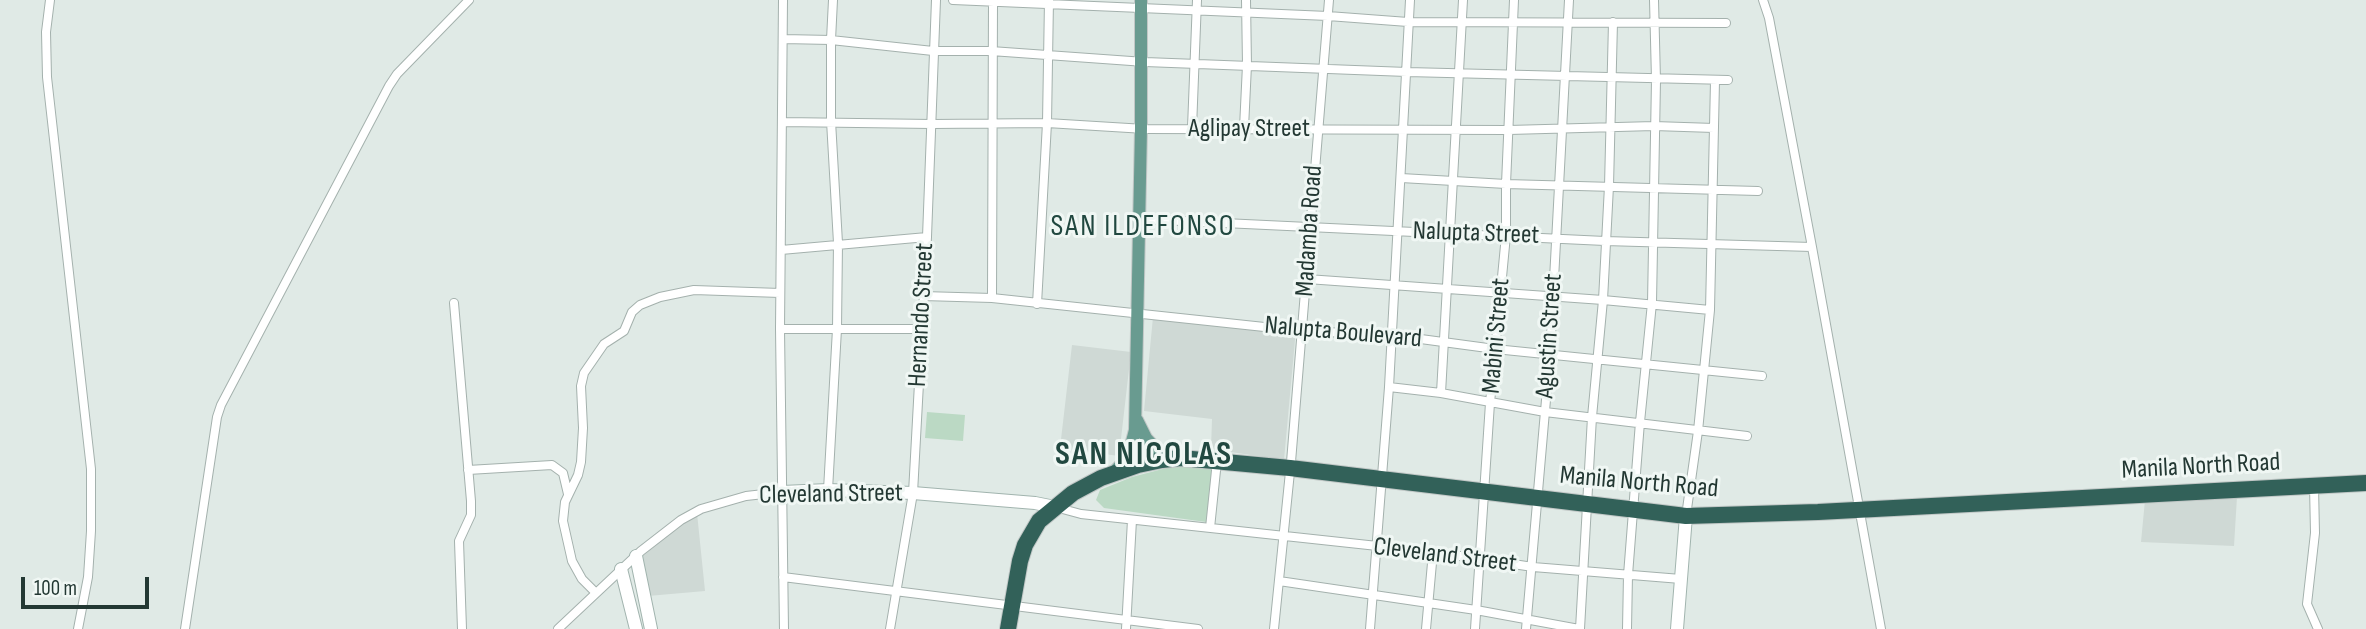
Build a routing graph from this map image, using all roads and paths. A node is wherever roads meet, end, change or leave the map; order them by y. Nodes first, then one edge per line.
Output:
1 (50, 0) edge
2 (469, 0) edge
3 (783, 0) edge
4 (833, 0) edge
5 (936, 0) edge
6 (953, 0) edge
7 (993, 0) edge
8 (1196, 0) edge
9 (1246, 0) edge
10 (1329, 0) edge
11 (1410, 0) edge
12 (1463, 0) edge
13 (1514, 0) edge
14 (1569, 0) edge
15 (1654, 0) edge
16 (1763, 0) edge
17 (1049, 2) edge
18 (1141, 4) edge
19 (1196, 11) junction
20 (1245, 12) junction
21 (1328, 16) junction
22 (1408, 22) junction
23 (1513, 22) junction
24 (1614, 22) junction
25 (1655, 22) junction
26 (1461, 23) junction
27 (1569, 23) junction
28 (1726, 23) dead end
29 (783, 39) junction
30 (831, 40) junction
31 (933, 51) junction
32 (991, 51) junction
33 (1049, 55) junction
34 (1140, 61) junction
35 (1193, 63) junction
36 (1247, 65) junction
37 (1323, 69) junction
38 (1407, 72) junction
39 (1459, 74) junction
40 (1511, 74) junction
41 (1566, 76) junction
42 (1612, 79) junction
43 (1656, 80) junction
44 (1728, 80) dead end
45 (1715, 81) junction
46 (831, 121) junction
47 (783, 122) junction
48 (1047, 123) junction
49 (932, 124) junction
50 (991, 124) junction
51 (1610, 126) junction
52 (1654, 126) junction
53 (1141, 128) junction
54 (1192, 128) junction
55 (1244, 128) junction
56 (1714, 128) junction
57 (1318, 129) junction
58 (1403, 129) junction
59 (1561, 129) junction
60 (1457, 130) junction
61 (1509, 130) junction
62 (1401, 178) junction
63 (1454, 181) junction
64 (1506, 184) junction
65 (1560, 184) junction
66 (1609, 186) junction
67 (1653, 186) junction
68 (1713, 188) junction
69 (1758, 191) dead end
70 (1139, 219) junction
71 (1311, 226) junction
72 (1398, 230) junction
73 (1451, 232) junction
74 (1506, 235) junction
75 (927, 237) junction
76 (1558, 237) junction
77 (1605, 241) junction
78 (1653, 242) junction
79 (838, 243) junction
80 (1712, 244) junction
81 (1812, 247) junction
82 (780, 250) junction
83 (1307, 279) junction
84 (1395, 286) junction
85 (1448, 290) junction
86 (780, 292) junction
87 (1501, 294) junction
88 (923, 296) junction
89 (1553, 297) junction
90 (992, 298) junction
91 (1603, 300) junction
92 (454, 303) dead end
93 (1652, 303) junction
94 (1037, 304) junction
95 (1710, 310) junction
96 (1138, 315) junction
97 (837, 329) junction
98 (922, 329) junction
99 (780, 330) junction
100 (1302, 331) junction
101 (1391, 335) junction
102 (1444, 342) junction
103 (1495, 349) junction
104 (1550, 354) junction
105 (1598, 358) junction
106 (1645, 365) junction
107 (1704, 371) junction
108 (1762, 376) dead end
109 (1390, 387) junction
110 (1441, 393) junction
111 (1490, 403) junction
112 (1545, 411) junction
113 (1135, 416) junction
114 (1592, 416) junction
115 (1640, 422) junction
116 (1698, 431) junction
117 (1748, 436) dead end
118 (1171, 459) junction
119 (1217, 461) junction
120 (1290, 468) junction
121 (468, 470) junction
122 (1110, 476) junction
123 (1381, 481) junction
124 (2366, 483) edge
125 (2315, 486) junction
126 (828, 490) junction
127 (1485, 491) junction
128 (782, 492) junction
129 (913, 493) junction
130 (568, 494) junction
131 (1537, 498) junction
132 (1587, 505) junction
133 (1055, 507) junction
134 (1860, 509) junction
135 (1634, 511) junction
136 (1686, 516) junction
137 (1132, 520) junction
138 (1210, 528) junction
139 (1282, 537) junction
140 (1375, 546) junction
141 (1433, 552) junction
142 (636, 556) junction
143 (1481, 558) junction
144 (1533, 567) junction
145 (621, 569) junction
146 (1583, 571) junction
147 (1628, 575) junction
148 (783, 577) junction
149 (1681, 579) junction
150 (1279, 581) junction
151 (897, 590) junction
152 (596, 592) junction
153 (1373, 596) junction
154 (1428, 603) junction
155 (1012, 607) junction
156 (1476, 610) junction
157 (1527, 624) edge
158 (1127, 625) edge
159 (78, 629) edge
160 (185, 629) edge
161 (462, 629) edge
162 (558, 629) edge
163 (636, 629) edge
164 (651, 629) edge
165 (784, 629) edge
166 (890, 629) edge
167 (1008, 629) edge
168 (1198, 629) edge
169 (1274, 629) edge
170 (1370, 629) edge
171 (1426, 629) edge
172 (1475, 629) edge
173 (1580, 629) edge
174 (1627, 629) edge
175 (1677, 629) edge
176 (1881, 629) edge
177 (2318, 629) edge

1 - 159 street
2 - 160 street
3 - 29 street
4 - 30 street
5 - 31 street, Hernando Street
6 - 7 street
7 - 17 street
7 - 32 street
8 - 19 street
9 - 20 street
10 - 21 street, Madamba Road
11 - 22 street
12 - 26 street
13 - 23 street, Mabini Street
14 - 27 street, Agustin Street
15 - 25 street
16 - 81 street
17 - 18 street
17 - 33 street
18 - 19 street
18 - 34 main road
19 - 20 street
19 - 35 street
20 - 21 street
20 - 36 street
21 - 22 street
21 - 37 street, Madamba Road
22 - 26 street
22 - 38 street
23 - 26 street
23 - 27 street
23 - 40 street, Mabini Street
24 - 25 street
24 - 27 street
24 - 42 street
25 - 28 street
25 - 43 street
26 - 39 street
27 - 41 street, Agustin Street
29 - 30 street
29 - 47 street
30 - 31 street
30 - 46 street
31 - 32 street
31 - 49 street, Hernando Street
32 - 33 street
32 - 50 street
33 - 34 street
33 - 48 street
34 - 35 street
34 - 53 main road
35 - 36 street
35 - 54 street
36 - 37 street
36 - 55 street
37 - 38 street
37 - 57 street, Madamba Road
38 - 39 street
38 - 58 street
39 - 40 street
39 - 60 street
40 - 41 street
40 - 61 street, Mabini Street
41 - 42 street
41 - 59 street, Agustin Street
42 - 43 street
42 - 51 street
43 - 45 street
43 - 52 street
44 - 45 street
45 - 56 street
46 - 47 street, Aglipay Street
46 - 49 street, Aglipay Street
46 - 79 street
47 - 82 street
48 - 50 street, Aglipay Street
48 - 53 street, Aglipay Street
48 - 94 street
49 - 50 street, Aglipay Street
49 - 75 street, Hernando Street
50 - 90 street
51 - 52 street, Aglipay Street
51 - 59 street, Aglipay Street
51 - 66 street
52 - 56 street, Aglipay Street
52 - 67 street
53 - 54 street, Aglipay Street
53 - 70 main road
54 - 55 street, Aglipay Street
55 - 57 street, Aglipay Street
56 - 68 street
57 - 58 street, Aglipay Street
57 - 71 street, Madamba Road
58 - 60 street, Aglipay Street
58 - 62 street
59 - 61 street, Aglipay Street
59 - 65 street, Agustin Street
60 - 61 street, Aglipay Street
60 - 63 street
61 - 64 street, Mabini Street
62 - 63 street
62 - 72 street
63 - 64 street
63 - 73 street
64 - 65 street
64 - 74 street, Mabini Street
65 - 66 street
65 - 76 street, Agustin Street
66 - 67 street
66 - 77 street
67 - 68 street
67 - 78 street
68 - 69 street
68 - 80 street
70 - 71 street, Nalupta Street
70 - 96 main road
71 - 72 street, Nalupta Street
71 - 83 street, Madamba Road
72 - 73 street, Nalupta Street
72 - 84 street
73 - 74 street, Nalupta Street
73 - 85 street
74 - 76 street, Nalupta Street
74 - 87 street, Mabini Street
75 - 79 street
75 - 88 street, Hernando Street
76 - 77 street, Nalupta Street
76 - 89 street, Agustin Street
77 - 78 street, Nalupta Street
77 - 91 street
78 - 80 street, Nalupta Street
78 - 93 street
79 - 82 street
79 - 97 street
80 - 81 street, Nalupta Street
80 - 95 street
81 - 134 street
82 - 86 street
83 - 84 street
83 - 100 street, Madamba Road
84 - 85 street
84 - 101 street
85 - 87 street
85 - 102 street
86 - 99 street
86 - 130 street
87 - 89 street
87 - 103 street, Mabini Street
88 - 90 street, Nalupta Boulevard
88 - 98 street, Hernando Street
89 - 91 street
89 - 104 street, Agustin Street
90 - 94 street, Nalupta Boulevard
91 - 93 street
91 - 105 street
92 - 121 street
93 - 95 street
93 - 106 street
94 - 96 street, Nalupta Boulevard
95 - 107 street
96 - 100 street, Nalupta Boulevard
96 - 113 main road
97 - 98 street
97 - 99 street
97 - 126 street
98 - 129 street, Hernando Street
99 - 128 street
100 - 101 street, Nalupta Boulevard
100 - 120 street, Madamba Road
101 - 102 street, Nalupta Boulevard
101 - 109 street
102 - 103 street, Nalupta Boulevard
102 - 110 street
103 - 104 street, Nalupta Boulevard
103 - 111 street, Mabini Street
104 - 105 street, Nalupta Boulevard
104 - 112 street, Agustin Street
105 - 106 street, Nalupta Boulevard
105 - 114 street
106 - 107 street, Nalupta Boulevard
106 - 115 street
107 - 108 street, Nalupta Boulevard
107 - 116 street
109 - 110 street
109 - 123 street
110 - 111 street
111 - 112 street
111 - 127 street, Mabini Street
112 - 114 street
112 - 131 street, Agustin Street
113 - 118 main road
113 - 122 main road
114 - 115 street
114 - 132 street
115 - 116 street
115 - 135 street
116 - 117 street
116 - 136 street
118 - 119 highway, Manila North Road
118 - 122 highway, Manila North Road
119 - 120 highway, Manila North Road
119 - 138 street
120 - 123 highway, Manila North Road
120 - 139 street, Madamba Road
121 - 130 street
121 - 161 street
122 - 133 highway, Manila North Road
123 - 127 highway, Manila North Road
123 - 140 street
124 - 125 highway, Manila North Road
125 - 134 highway, Manila North Road
125 - 177 street
126 - 128 street, Cleveland Street
126 - 129 street, Cleveland Street
127 - 131 highway, Manila North Road
127 - 143 street, Mabini Street
128 - 142 street, Cleveland Street
128 - 148 street
129 - 133 street, Cleveland Street
129 - 151 street, Hernando Street
130 - 152 street
131 - 132 highway, Manila North Road
131 - 144 street, Agustin Street
132 - 135 highway, Manila North Road
132 - 146 street
133 - 137 street, Cleveland Street
133 - 155 highway, Manila North Road
134 - 136 highway, Manila North Road
134 - 176 street
135 - 136 highway, Manila North Road
135 - 147 street
136 - 149 street
137 - 138 street, Cleveland Street
137 - 158 street
138 - 139 street, Cleveland Street
139 - 140 street, Cleveland Street
139 - 150 street, Madamba Road
140 - 141 street, Cleveland Street
140 - 153 street
141 - 143 street, Cleveland Street
141 - 154 street
142 - 145 street, Cleveland Street
142 - 164 street
143 - 144 street, Cleveland Street
143 - 156 street, Mabini Street
144 - 146 street, Cleveland Street
144 - 157 street, Agustin Street
145 - 152 street, Cleveland Street
145 - 163 street
146 - 147 street, Cleveland Street
146 - 173 street
147 - 149 street, Cleveland Street
147 - 174 street
148 - 151 street
148 - 165 street
149 - 175 street
150 - 153 street
150 - 169 street, Madamba Road
151 - 155 street
151 - 166 street, Hernando Street
152 - 162 street, Cleveland Street
153 - 154 street
153 - 170 street
154 - 156 street
154 - 171 street
155 - 158 street
155 - 167 highway, Manila North Road
156 - 157 street
156 - 172 street, Mabini Street
157 - 173 street
158 - 168 street

